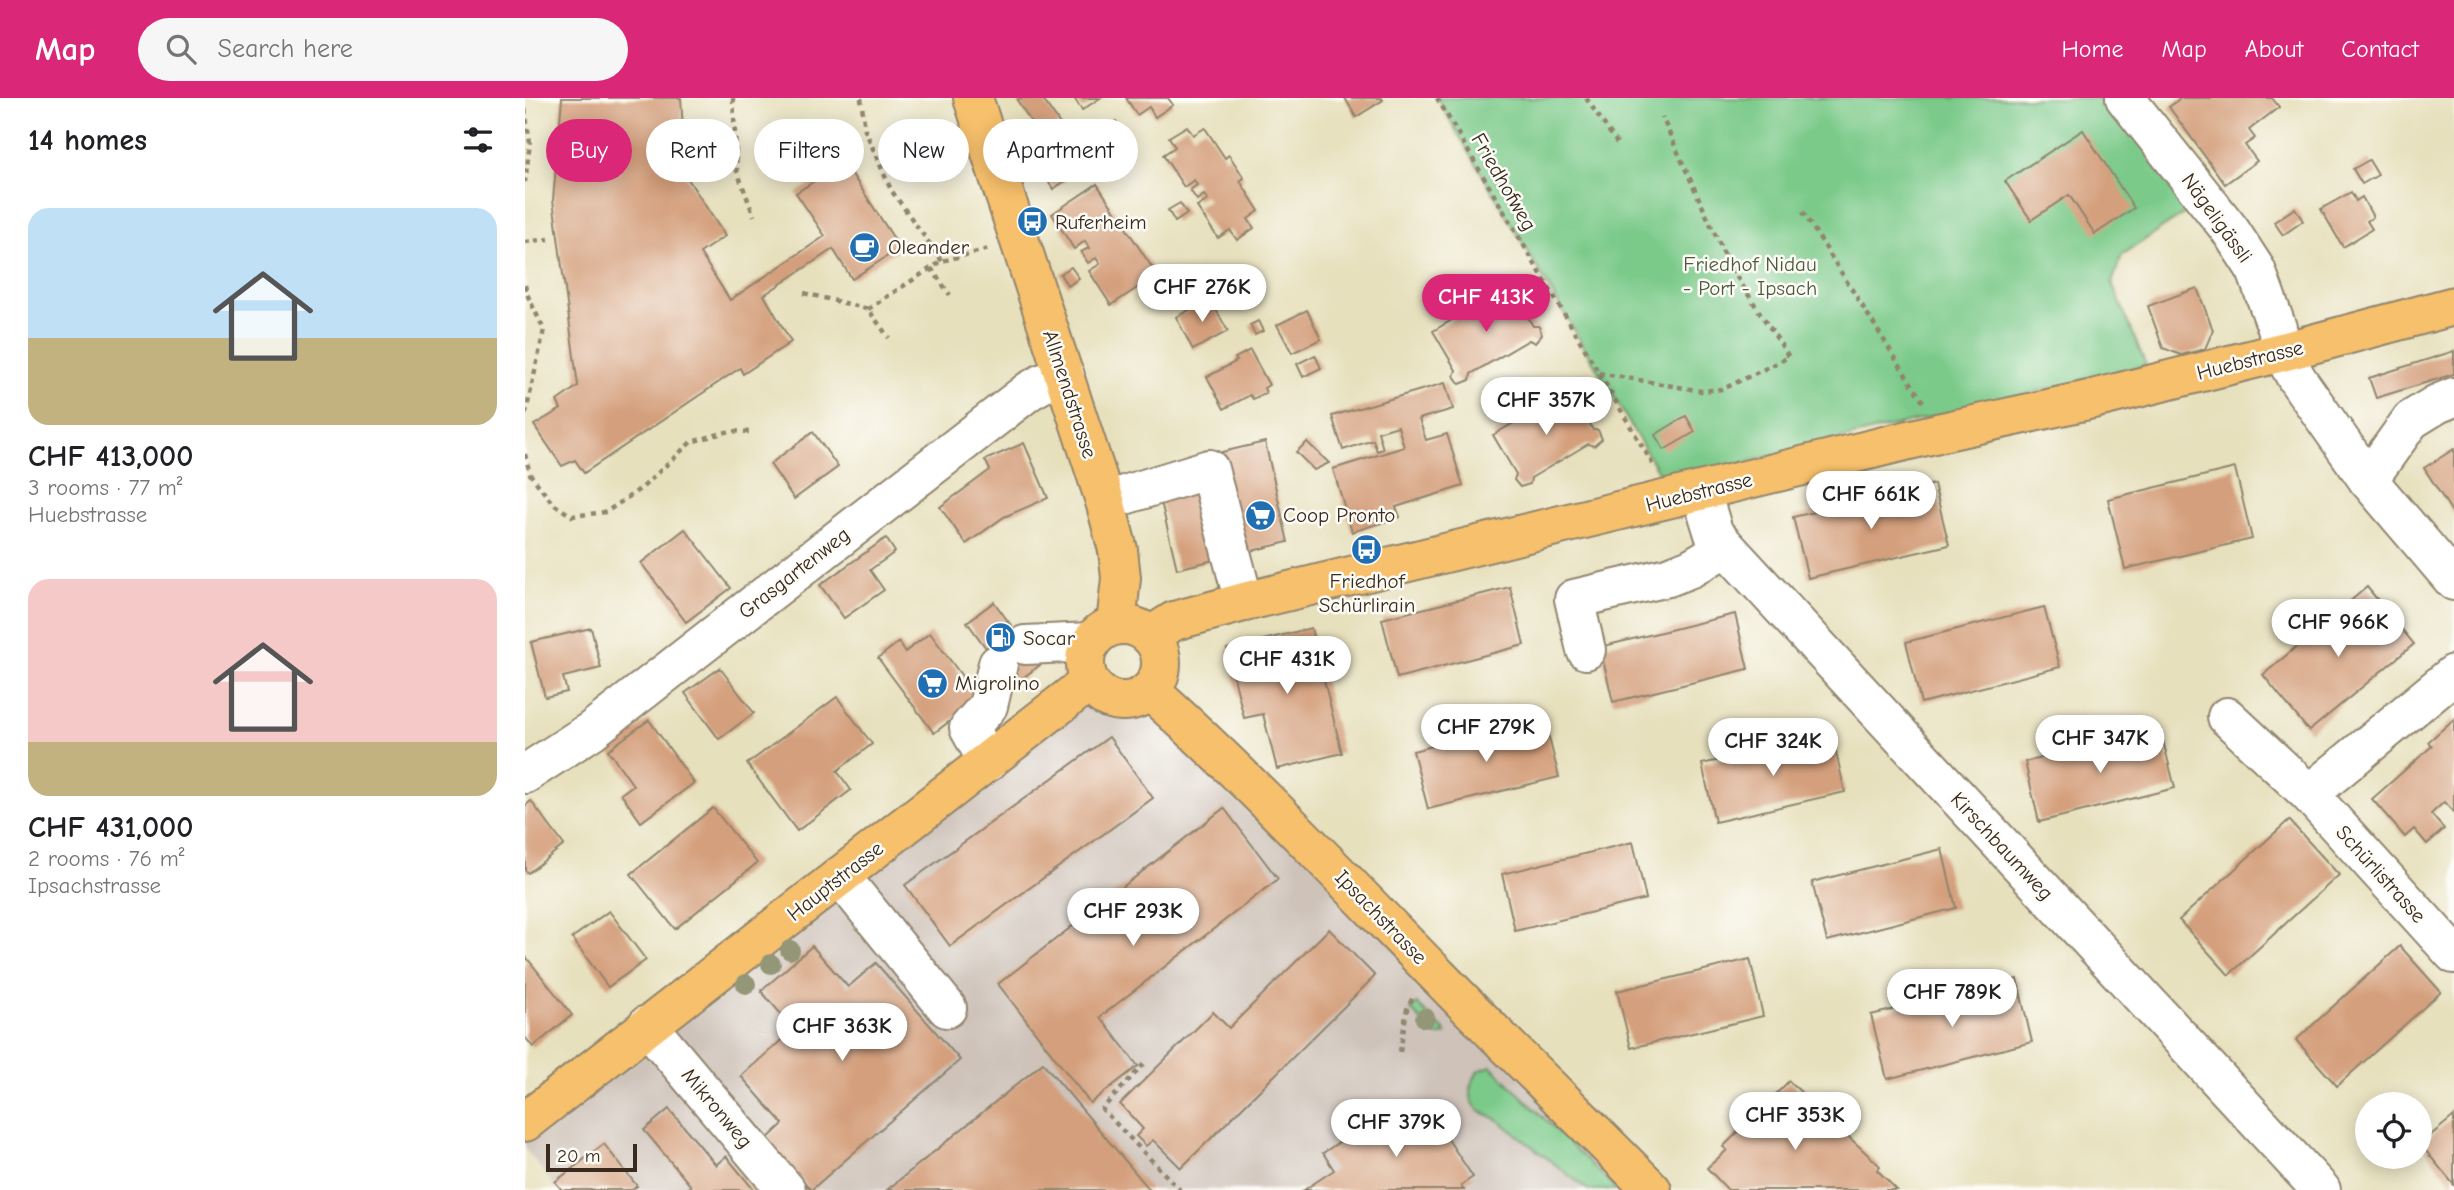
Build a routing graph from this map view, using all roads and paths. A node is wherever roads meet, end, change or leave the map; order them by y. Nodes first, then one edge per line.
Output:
1 (733, 98) edge
2 (861, 98) edge
3 (973, 98) edge
4 (1437, 98) edge
5 (1586, 98) edge
6 (2125, 98) edge
7 (525, 109) edge
8 (1662, 117) dead end
9 (1619, 146) dead end
10 (525, 182) edge
11 (1803, 212) dead end
12 (754, 216) dead end
13 (548, 239) dead end
14 (525, 242) edge
15 (1000, 246) dead end
16 (942, 261) junction
17 (931, 268) junction
18 (525, 285) edge
19 (804, 293) dead end
20 (950, 295) dead end
21 (2454, 306) edge
22 (868, 309) junction
23 (889, 338) dead end
24 (2282, 352) junction
25 (1599, 373) junction
26 (1065, 376) junction
27 (2454, 397) edge
28 (525, 417) edge
29 (750, 432) dead end
30 (1943, 432) junction
31 (525, 454) edge
32 (2368, 480) junction
33 (1687, 495) junction
34 (1105, 501) junction
35 (1726, 547) junction
36 (2454, 581) edge
37 (1244, 602) junction
38 (1119, 634) junction
39 (1586, 650) dead end
40 (2454, 674) edge
41 (1089, 682) junction
42 (1150, 691) junction
43 (2227, 717) dead end
44 (988, 762) junction
45 (525, 774) edge
46 (2309, 794) junction
47 (840, 876) junction
48 (2454, 954) edge
49 (1435, 973) junction
50 (947, 1008) dead end
51 (647, 1026) junction
52 (1400, 1052) dead end
53 (1144, 1064) dead end
54 (525, 1122) edge
55 (786, 1190) edge
56 (1180, 1190) edge
57 (1652, 1190) edge
58 (2321, 1190) edge

1 - 12 path
2 - 16 path
3 - 26 main road, Allmendstrasse
4 - 25 path, Friedhofweg
5 - 9 path
6 - 24 street, Nägeligässli
7 - 10 path
8 - 25 path
11 - 30 path
13 - 14 path
15 - 16 path
16 - 17 path
17 - 20 path
17 - 22 path
18 - 28 path
19 - 22 path
21 - 24 main road, Huebstrasse
22 - 23 path
24 - 30 main road, Huebstrasse
24 - 32 street
25 - 33 path, Friedhofweg
26 - 34 main road, Allmendstrasse
26 - 45 street, Grasgartenweg
27 - 32 street
29 - 31 path
30 - 33 main road, Huebstrasse
32 - 36 street
33 - 35 street, Kirschbaumweg
33 - 37 main road, Huebstrasse
34 - 37 street
34 - 38 main road, Allmendstrasse
35 - 39 street
35 - 58 street, Kirschbaumweg
37 - 38 main road, Huebstrasse
38 - 41 main road, Allmendstrasse
38 - 42 main road
38 - 44 street
40 - 46 street
41 - 42 main road
41 - 44 main road, Hauptstrasse
42 - 49 main road, Ipsachstrasse
43 - 46 street, Schürlistrasse
44 - 47 main road, Hauptstrasse
46 - 48 street, Schürlistrasse
47 - 50 street
47 - 51 main road, Hauptstrasse
49 - 52 path
49 - 57 main road, Ipsachstrasse
51 - 54 main road, Hauptstrasse
51 - 55 street, Mikronweg
53 - 56 path

